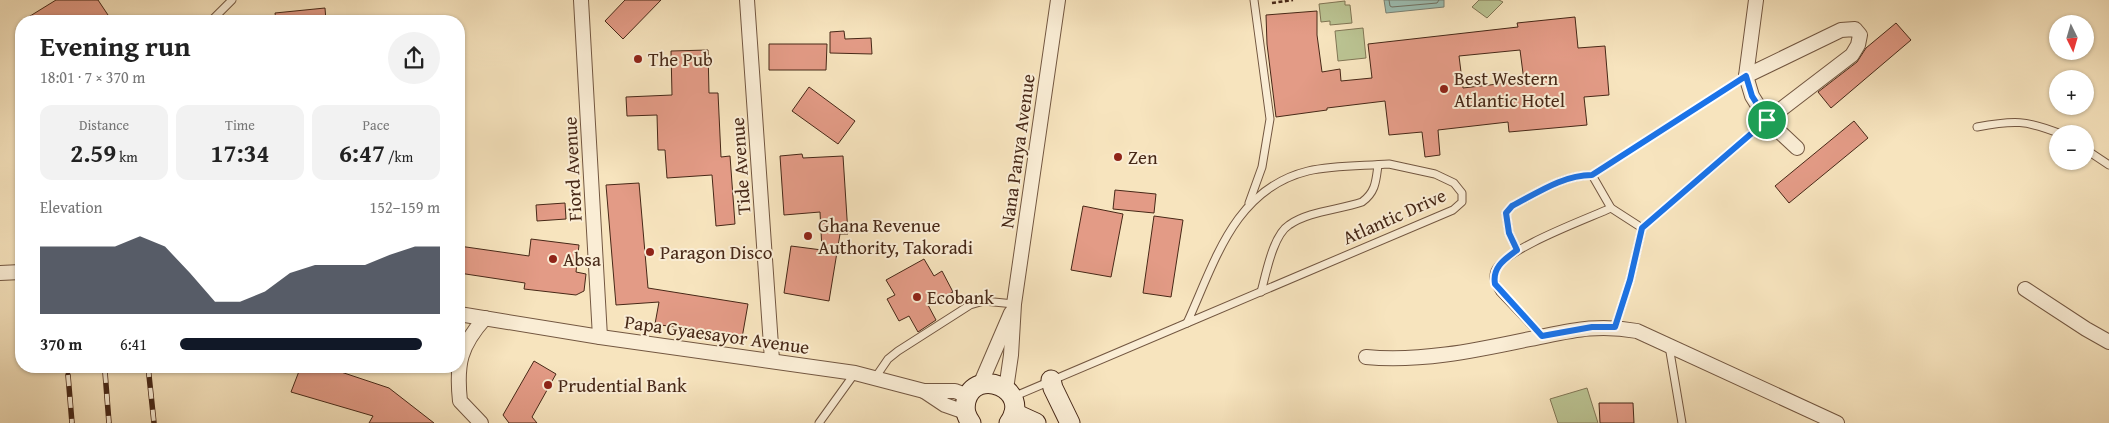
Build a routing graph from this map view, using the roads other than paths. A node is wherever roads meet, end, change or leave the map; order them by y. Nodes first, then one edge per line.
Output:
1 (232, 0) edge
2 (747, 0) edge
3 (1058, 0) edge
4 (1254, 0) edge
5 (1756, 0) edge
6 (581, 1) edge
7 (217, 15) edge
8 (1746, 76) junction
9 (1767, 120) junction
10 (1977, 127) dead end
11 (2049, 130) edge
12 (1797, 148) dead end
13 (2094, 155) edge
14 (1378, 165) junction
15 (2109, 165) edge
16 (1592, 175) junction
17 (1248, 205) junction
18 (1611, 208) junction
19 (1642, 228) junction
20 (1517, 250) junction
21 (15, 272) edge
22 (0, 273) edge
23 (2026, 289) dead end
24 (1261, 292) junction
25 (1014, 306) junction
26 (465, 315) edge
27 (485, 318) junction
28 (1187, 324) junction
29 (1615, 327) junction
30 (1542, 336) junction
31 (600, 337) junction
32 (2109, 342) edge
33 (465, 345) edge
34 (1669, 346) junction
35 (1366, 357) dead end
36 (772, 360) junction
37 (459, 373) edge
38 (855, 373) junction
39 (875, 378) junction
40 (1052, 380) junction
41 (1010, 405) edge
42 (971, 410) edge
43 (481, 423) edge
44 (819, 423) edge
45 (1036, 423) edge
46 (1070, 423) edge
47 (1682, 423) edge
48 (1837, 423) edge

1 - 7 lane
2 - 36 street, Tide Avenue
3 - 25 street, Nana Panya Avenue
4 - 17 lane
5 - 8 street
6 - 31 street, Fiord Avenue
8 - 9 street
8 - 9 street
8 - 16 lane
9 - 12 street
9 - 19 lane
10 - 11 lane
13 - 15 lane
14 - 17 lane, Atlantic Drive
14 - 24 lane
14 - 24 lane, Atlantic Drive
16 - 18 lane
16 - 20 lane
17 - 28 lane, Atlantic Drive
18 - 19 lane
18 - 20 lane
19 - 29 lane
20 - 30 lane
21 - 22 street
23 - 32 street
24 - 28 lane, Atlantic Drive
25 - 39 lane
25 - 41 street, Nana Panya Avenue
25 - 42 street, Nana Panya Avenue
26 - 27 street, Papa Gyaesayor Avenue
27 - 31 street, Papa Gyaesayor Avenue
27 - 33 street
28 - 40 lane, Atlantic Drive
29 - 30 street
29 - 34 street
30 - 35 street
31 - 36 street, Papa Gyaesayor Avenue
34 - 47 lane
34 - 48 street
36 - 38 street, Papa Gyaesayor Avenue
37 - 43 street
38 - 39 street, Papa Gyaesayor Avenue
38 - 44 lane
39 - 42 street, Papa Gyaesayor Avenue
40 - 41 lane, Atlantic Drive
40 - 46 street
41 - 42 street
41 - 45 street

